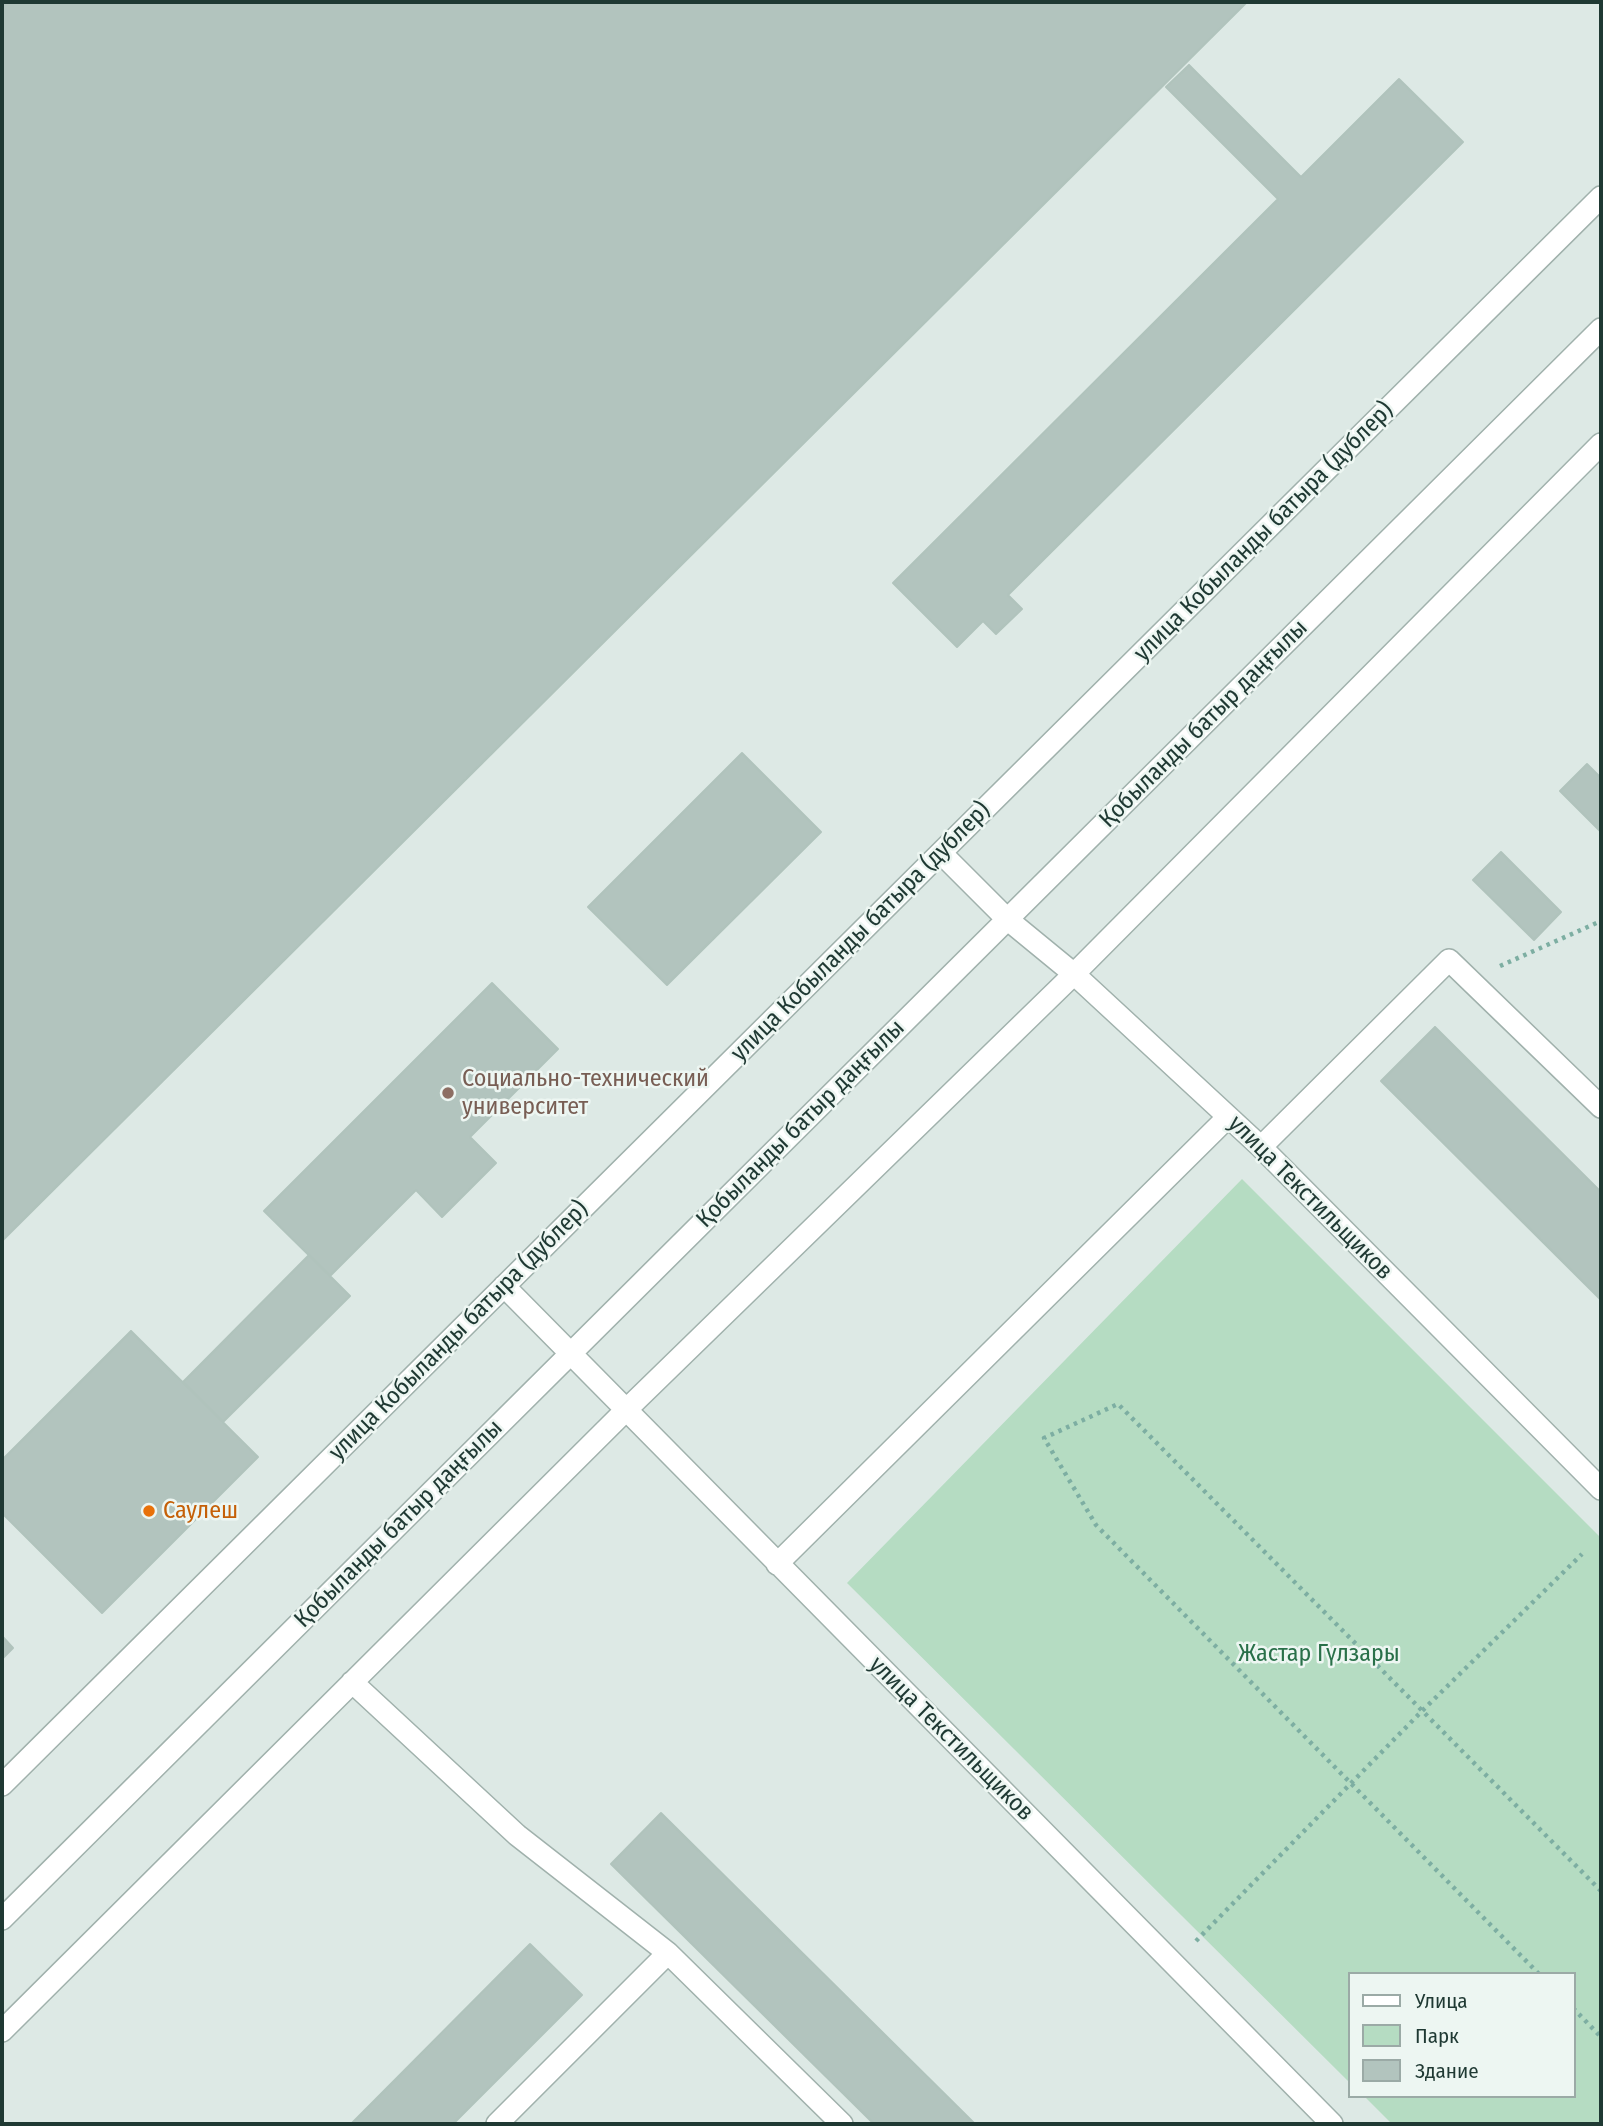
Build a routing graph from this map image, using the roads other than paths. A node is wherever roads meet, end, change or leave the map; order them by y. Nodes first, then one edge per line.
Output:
1 (1601, 197) edge
2 (1601, 329) edge
3 (1601, 444) edge
4 (941, 852) junction
5 (1007, 919) junction
6 (1074, 974) junction
7 (1601, 1108) edge
8 (1228, 1117) junction
9 (1261, 1147) junction
10 (504, 1286) junction
11 (569, 1354) junction
12 (625, 1411) junction
13 (1601, 1489) edge
14 (777, 1564) junction
15 (352, 1682) junction
16 (2, 1785) edge
17 (2, 1919) edge
18 (668, 1953) junction
19 (2, 2031) edge
20 (497, 2124) edge
21 (842, 2124) edge
22 (1332, 2124) edge

1 - 4 street, улица Кобыланды батыра (дублер)
2 - 5 street, Қобыланды батыр даңғылы
3 - 6 street
4 - 5 street, улица Текстильщиков
4 - 10 street, улица Кобыланды батыра (дублер)
5 - 6 street, улица Текстильщиков
5 - 11 street, Қобыланды батыр даңғылы
6 - 8 street, улица Текстильщиков
6 - 12 street
7 - 9 street
8 - 9 street, улица Текстильщиков
8 - 14 street
9 - 13 street, улица Текстильщиков
10 - 11 street, улица Текстильщиков
10 - 16 street, улица Кобыланды батыра (дублер)
11 - 12 street, улица Текстильщиков
11 - 17 street, Қобыланды батыр даңғылы
12 - 14 street, улица Текстильщиков
12 - 15 street
14 - 22 street, улица Текстильщиков
15 - 18 street
15 - 19 street
18 - 20 street
18 - 21 street

